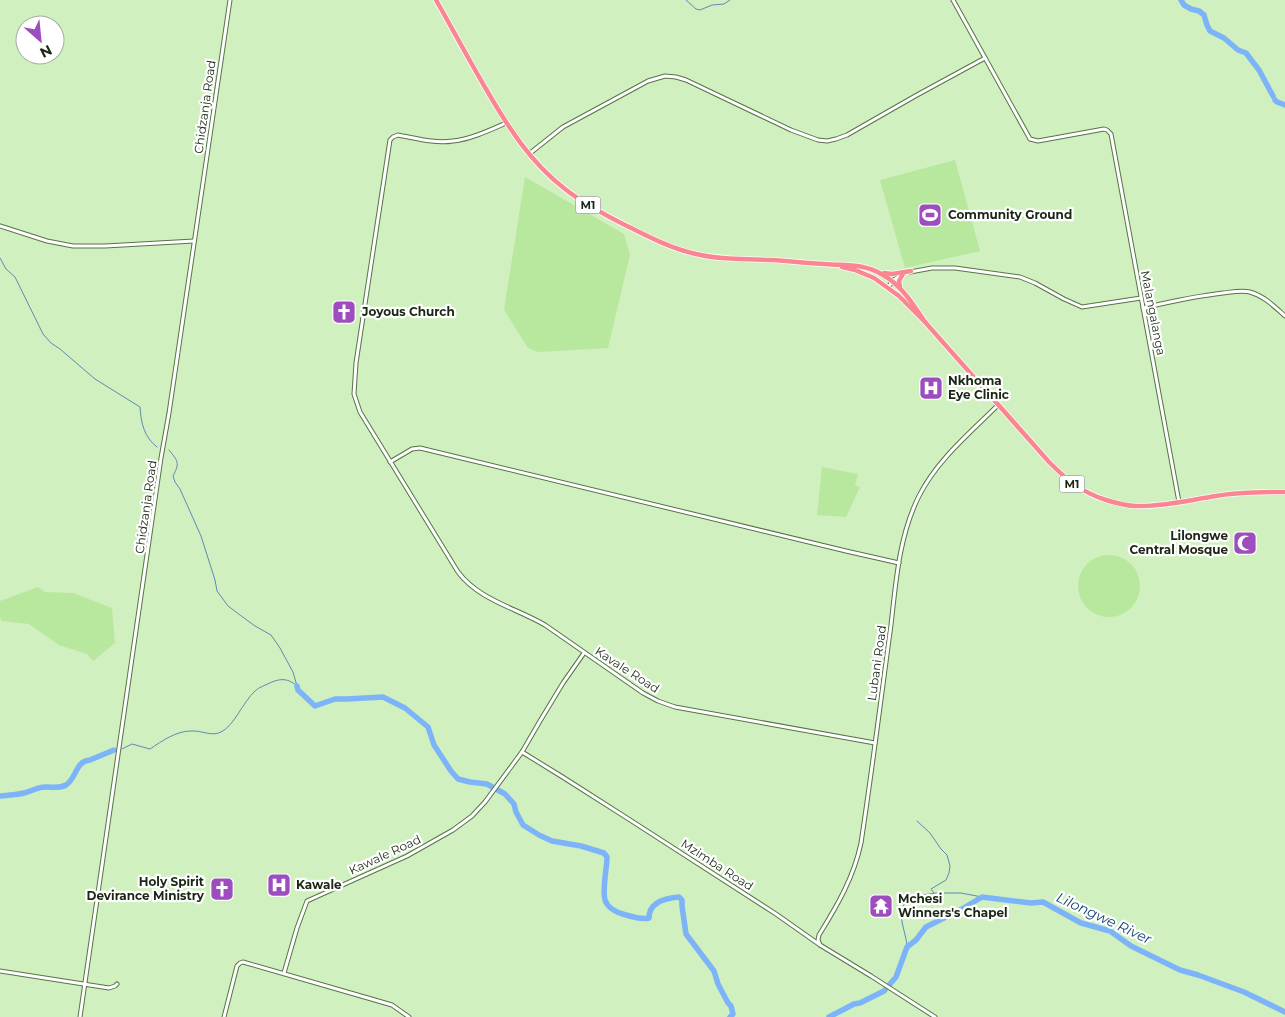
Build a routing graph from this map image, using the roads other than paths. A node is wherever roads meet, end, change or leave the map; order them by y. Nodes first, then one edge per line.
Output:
1 (230, 0) edge
2 (436, 0) edge
3 (953, 0) edge
4 (985, 58) junction
5 (506, 123) junction
6 (529, 154) junction
7 (0, 226) edge
8 (194, 241) junction
9 (835, 265) junction
10 (866, 267) junction
11 (911, 272) junction
12 (903, 274) junction
13 (893, 281) junction
14 (888, 287) junction
15 (900, 288) junction
16 (1141, 298) junction
17 (1143, 308) junction
18 (1285, 316) edge
19 (925, 322) junction
20 (998, 405) junction
21 (390, 462) junction
22 (1285, 492) edge
23 (1179, 502) junction
24 (899, 563) junction
25 (584, 653) junction
26 (874, 743) junction
27 (522, 752) junction
28 (498, 784) joint
29 (820, 945) junction
30 (0, 971) edge
31 (284, 973) junction
32 (84, 984) junction
33 (117, 984) dead end
34 (80, 1017) edge
35 (224, 1017) edge
36 (409, 1017) edge
37 (935, 1017) edge

1 - 8 street, Chidzanja Road
2 - 5 highway, M1
3 - 4 street
4 - 6 street
4 - 16 street, Malangalanga
5 - 6 highway, M1
5 - 21 street
6 - 9 highway, M1
7 - 8 street
8 - 32 street, Chidzanja Road
9 - 10 highway, M1
9 - 14 highway, M1
10 - 11 highway, M1
10 - 13 highway, M1
11 - 12 street
11 - 16 street
12 - 13 street
12 - 15 highway
13 - 14 street
13 - 15 highway, M1
14 - 19 highway, M1
15 - 19 highway, M1
16 - 17 street, Malangalanga
17 - 18 street
17 - 23 street, Malangalanga
19 - 20 highway, M1
20 - 23 highway, M1
20 - 24 street, Lubani Road
21 - 24 street
21 - 25 street
22 - 23 highway, M1
24 - 26 street, Lubani Road
25 - 26 street, Kavale Road
25 - 27 street, Kavale Road
26 - 29 street, Lubani Road
27 - 28 street, Kavale Road
27 - 29 street, Mzimba Road
28 - 31 street, Kawale Road
29 - 37 street, Mzimba Road
30 - 32 street
31 - 35 street
31 - 36 street
32 - 33 street
32 - 34 street, Chidzanja Road

